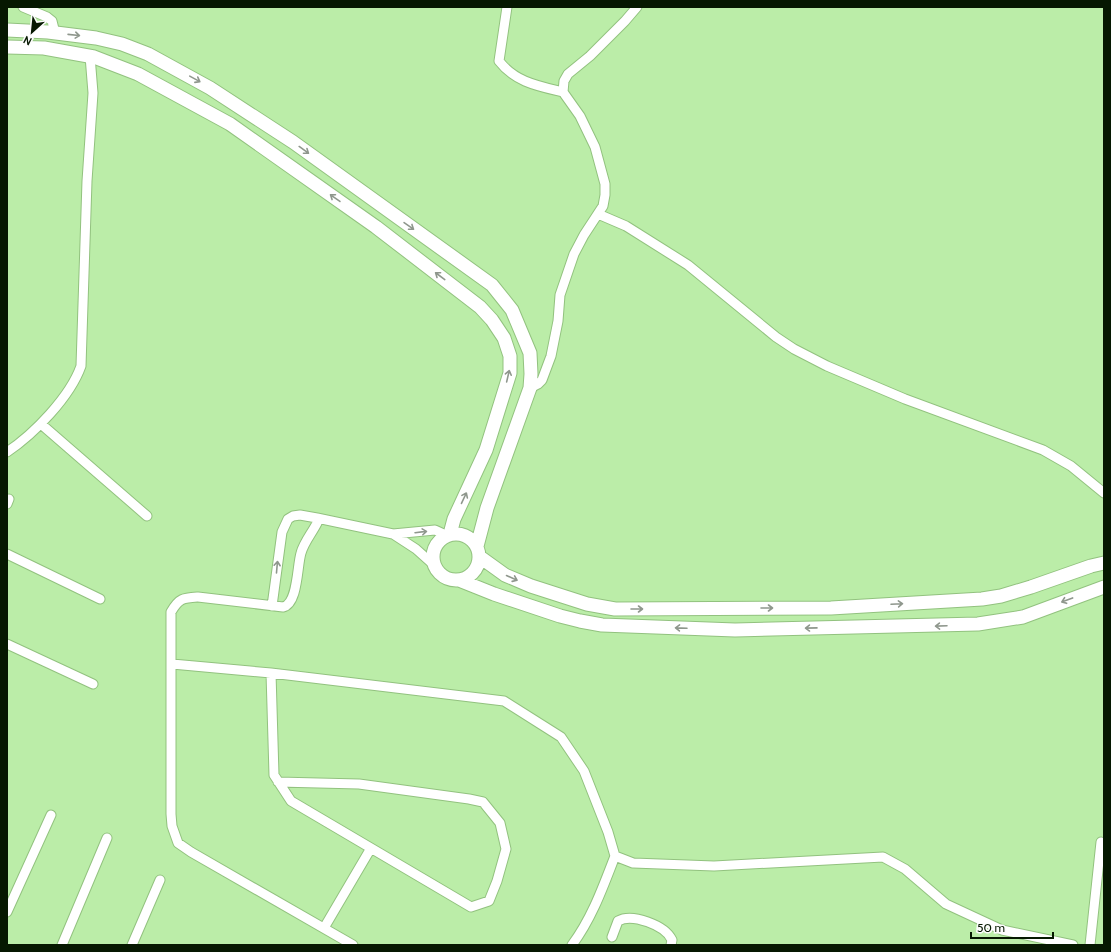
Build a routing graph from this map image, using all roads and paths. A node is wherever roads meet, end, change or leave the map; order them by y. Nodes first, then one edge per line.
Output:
1 (23, 7) edge
2 (507, 7) edge
3 (637, 7) edge
4 (7, 30) edge
5 (50, 33) junction
6 (7, 47) edge
7 (44, 48) junction
8 (90, 56) junction
9 (563, 92) junction
10 (598, 214) junction
11 (530, 388) junction
12 (41, 424) junction
13 (7, 452) edge
14 (1104, 493) edge
15 (147, 516) dead end
16 (317, 518) junction
17 (393, 534) junction
18 (448, 535) junction
19 (478, 551) junction
20 (7, 554) edge
21 (1104, 563) edge
22 (435, 566) junction
23 (459, 580) junction
24 (1104, 587) edge
25 (100, 599) dead end
26 (272, 606) junction
27 (7, 644) edge
28 (172, 664) junction
29 (271, 673) junction
30 (93, 684) dead end
31 (278, 782) junction
32 (51, 815) dead end
33 (107, 838) dead end
34 (1101, 842) dead end
35 (371, 848) junction
36 (615, 856) junction
37 (160, 880) dead end
38 (7, 912) edge
39 (324, 928) junction
40 (612, 937) dead end
41 (62, 945) edge
42 (132, 945) edge
43 (353, 945) edge
44 (572, 945) edge
45 (671, 945) edge
46 (1074, 945) edge
47 (1090, 945) edge

1 - 5 street
2 - 9 street
3 - 9 street
4 - 5 street
5 - 7 street
5 -> 11 street
6 - 7 street
7 - 8 street
8 - 12 street
18 -> 8 street
9 - 10 street
10 - 11 street
10 - 14 street
11 - 19 street
12 - 13 street
12 - 15 street
16 - 17 street
16 - 26 street
26 -> 16 street
17 -> 18 street
17 - 22 street
18 - 19 street
18 - 22 street
19 -> 21 street
19 - 23 street
20 - 25 street
22 - 23 street
24 -> 23 street
26 - 28 street
27 - 30 street
28 - 29 street
28 - 39 street
29 - 31 street
29 - 36 street
31 - 35 street
31 - 35 street
32 - 38 street
33 - 41 street
34 - 47 street
35 - 39 street
36 - 44 street
36 - 46 street
37 - 42 street
39 - 43 street
40 - 45 street

